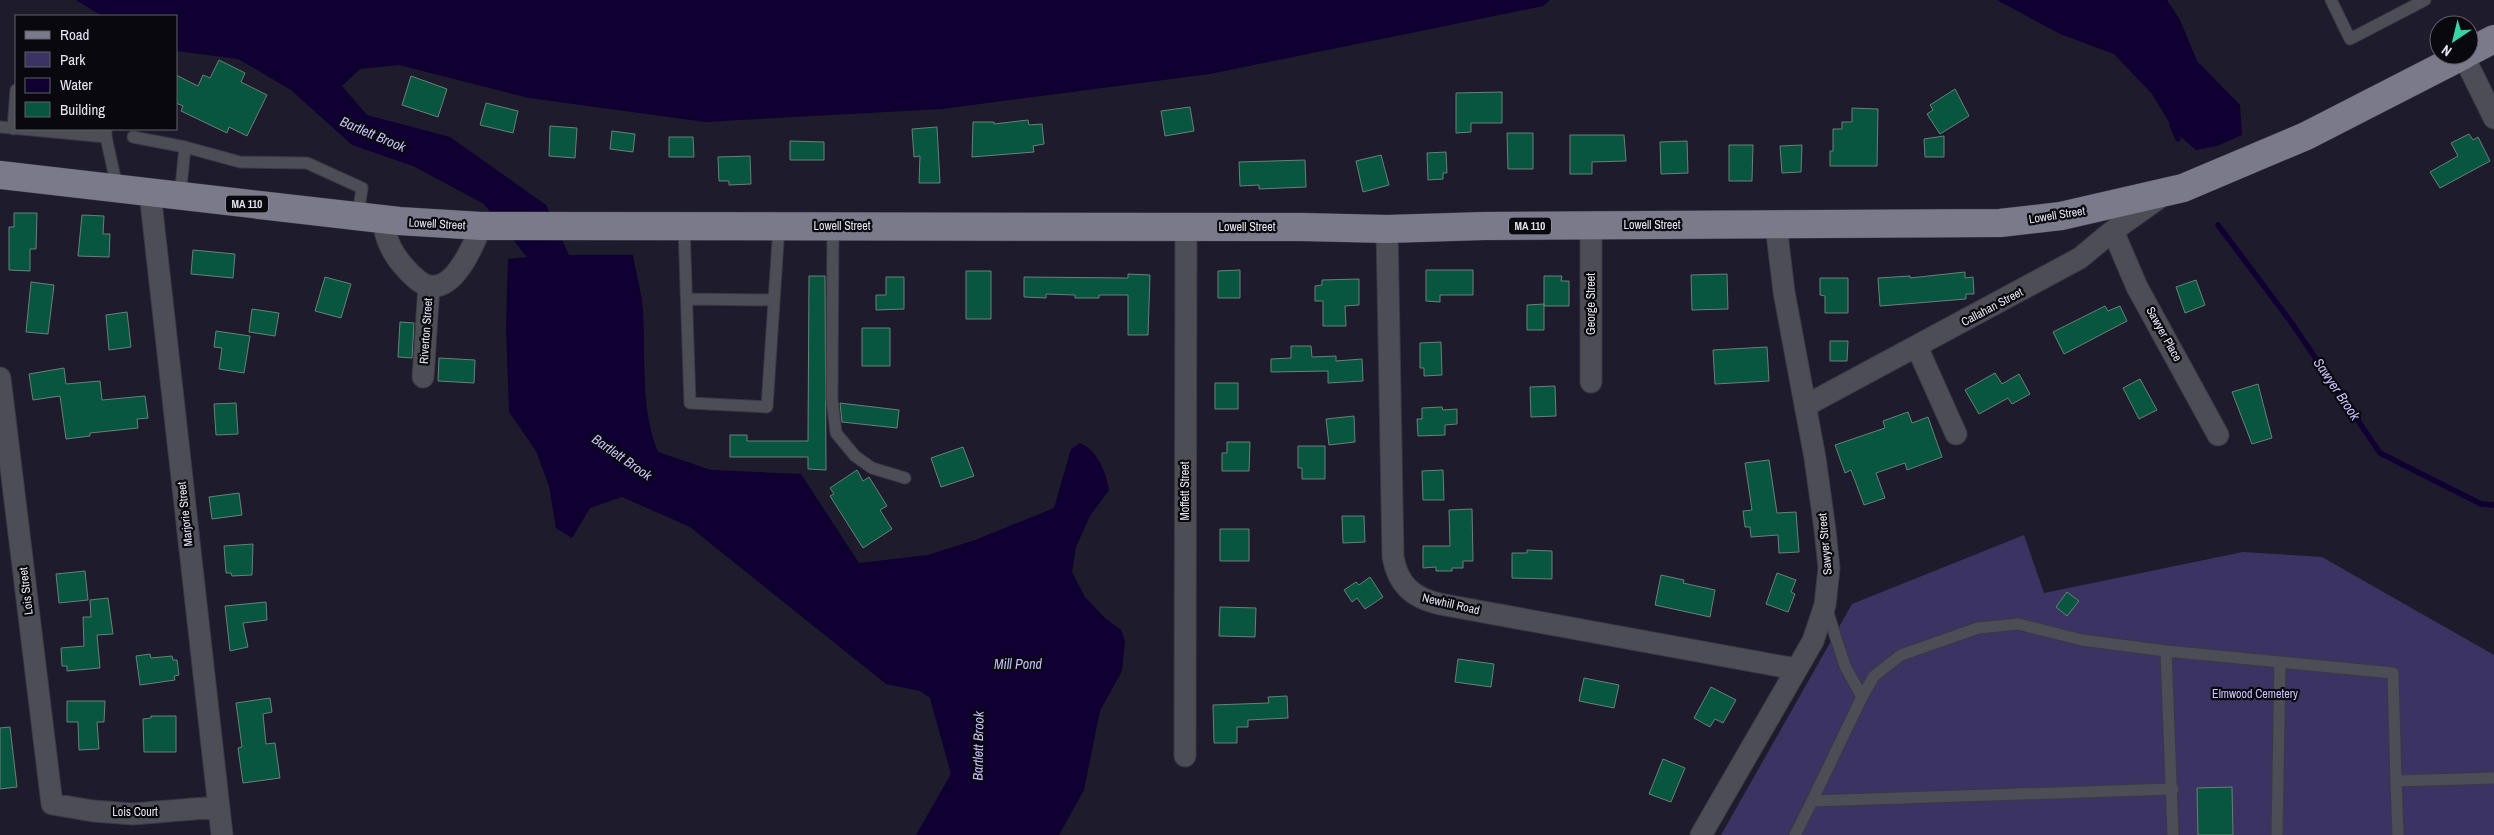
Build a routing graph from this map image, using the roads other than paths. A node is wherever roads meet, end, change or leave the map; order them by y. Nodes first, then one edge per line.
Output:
1 (2331, 0) edge
2 (2425, 0) edge
3 (2494, 39) edge
4 (2479, 47) edge
5 (2444, 65) edge
6 (2468, 65) edge
7 (15, 103) edge
8 (2494, 118) edge
9 (0, 127) edge
10 (13, 129) joint
11 (36, 130) edge
12 (106, 133) edge
13 (133, 137) dead end
14 (185, 147) junction
15 (0, 175) edge
16 (117, 189) junction
17 (2168, 191) junction
18 (150, 193) junction
19 (180, 197) junction
20 (371, 218) junction
21 (1776, 225) junction
22 (488, 226) junction
23 (779, 226) junction
24 (833, 226) junction
25 (1186, 226) junction
26 (1591, 226) junction
27 (684, 227) junction
28 (1387, 229) junction
29 (2113, 231) junction
30 (429, 286) junction
31 (687, 299) junction
32 (774, 300) junction
33 (1917, 347) junction
34 (423, 377) dead end
35 (0, 378) edge
36 (1591, 382) dead end
37 (1805, 406) junction
38 (1956, 434) dead end
39 (2218, 435) dead end
40 (906, 478) dead end
41 (1826, 606) junction
42 (2166, 651) junction
43 (2280, 662) junction
44 (1796, 669) junction
45 (1862, 698) junction
46 (1185, 756) dead end
47 (2494, 778) edge
48 (2396, 781) junction
49 (2173, 789) junction
50 (1812, 801) junction
51 (52, 804) joint
52 (218, 807) junction
53 (222, 835) edge
54 (1701, 835) edge
55 (1794, 835) edge
56 (2174, 835) edge
57 (2277, 835) edge
58 (2398, 835) edge

1 - 2 lane
3 - 4 main road
5 - 17 main road, Lowell Street / MA 110
6 - 8 street
7 - 10 lane
9 - 10 lane
11 - 12 lane
12 - 16 lane
13 - 14 lane
14 - 19 lane
14 - 20 lane
15 - 16 main road, Lowell Street / MA 110
16 - 18 main road, Lowell Street / MA 110
17 - 21 main road, Lowell Street / MA 110
17 - 29 street, Callahan Street
18 - 19 main road, Lowell Street / MA 110
18 - 52 street, Marjorie Street
19 - 20 main road, Lowell Street / MA 110
20 - 22 main road, Lowell Street / MA 110
20 - 30 street, Riverton Street
21 - 26 main road, Lowell Street / MA 110
21 - 37 street, Sawyer Street
22 - 27 main road, Lowell Street / MA 110
22 - 30 street, Riverton Street
23 - 24 main road, Lowell Street / MA 110
23 - 27 main road, Lowell Street / MA 110
23 - 32 lane
24 - 25 main road, Lowell Street / MA 110
24 - 40 lane
25 - 28 main road, Lowell Street / MA 110
25 - 46 street, Moffett Street
26 - 28 main road, Lowell Street / MA 110
26 - 36 street, George Street
27 - 31 lane
28 - 44 street, Newhill Road
29 - 33 street, Callahan Street
29 - 39 street, Sawyer Place
30 - 34 street, Riverton Street
31 - 32 lane
31 - 32 lane
33 - 37 street, Callahan Street
33 - 38 street
35 - 51 street, Lois Street
37 - 41 street, Sawyer Street
41 - 44 street, Sawyer Street
41 - 45 lane
42 - 43 lane
42 - 45 lane
42 - 49 lane
43 - 48 lane
43 - 57 lane
44 - 54 street, Sawyer Street
45 - 50 lane
47 - 48 lane
48 - 58 lane
49 - 50 lane
49 - 56 lane
50 - 55 lane
51 - 52 street, Lois Court
52 - 53 street, Marjorie Street

